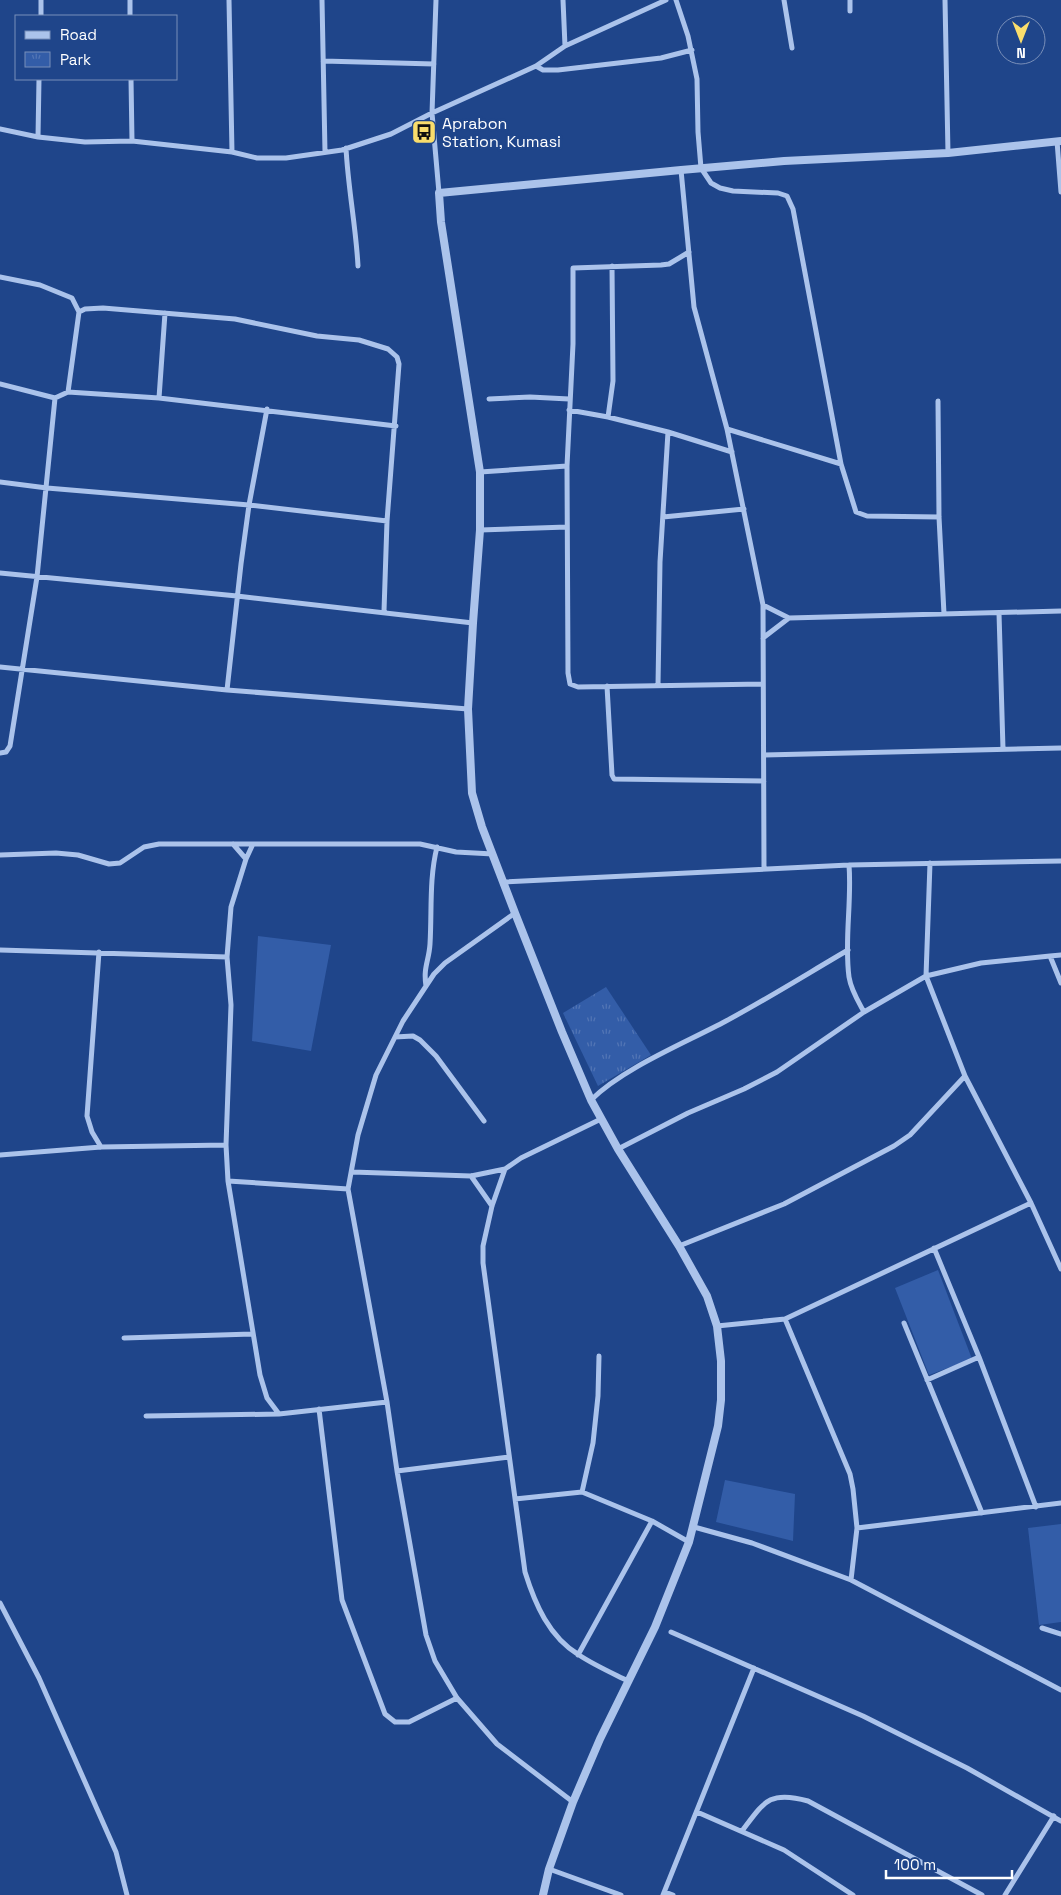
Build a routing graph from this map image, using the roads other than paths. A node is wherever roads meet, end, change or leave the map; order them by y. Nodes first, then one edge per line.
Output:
1 (41, 0) edge
2 (130, 0) edge
3 (229, 0) edge
4 (322, 0) edge
5 (436, 0) edge
6 (563, 0) edge
7 (666, 0) edge
8 (676, 0) edge
9 (784, 0) edge
10 (850, 0) edge
11 (945, 0) edge
12 (850, 11) dead end
13 (40, 15) edge
14 (130, 15) edge
15 (565, 46) junction
16 (792, 48) dead end
17 (692, 50) junction
18 (323, 61) junction
19 (434, 64) junction
20 (536, 66) junction
21 (39, 80) edge
22 (131, 80) edge
23 (432, 113) junction
24 (0, 129) edge
25 (38, 138) junction
26 (132, 141) junction
27 (1059, 141) edge
28 (346, 148) junction
29 (232, 152) junction
30 (325, 152) junction
31 (948, 153) junction
32 (701, 168) junction
33 (681, 170) junction
34 (1061, 192) edge
35 (439, 193) junction
36 (689, 252) junction
37 (358, 266) dead end
38 (612, 266) junction
39 (0, 277) edge
40 (79, 312) junction
41 (165, 313) junction
42 (0, 384) edge
43 (68, 392) junction
44 (56, 398) junction
45 (159, 398) junction
46 (490, 399) dead end
47 (569, 399) junction
48 (938, 401) dead end
49 (267, 409) junction
50 (568, 410) junction
51 (608, 417) junction
52 (396, 426) junction
53 (727, 429) junction
54 (668, 432) junction
55 (732, 452) junction
56 (841, 464) junction
57 (567, 466) junction
58 (480, 472) junction
59 (0, 482) edge
60 (47, 488) junction
61 (249, 505) junction
62 (744, 509) junction
63 (663, 517) junction
64 (939, 517) junction
65 (387, 520) junction
66 (567, 527) junction
67 (480, 530) junction
68 (0, 574) edge
69 (37, 577) junction
70 (238, 596) junction
71 (764, 605) junction
72 (384, 611) junction
73 (1061, 611) edge
74 (998, 613) junction
75 (944, 614) junction
76 (790, 618) junction
77 (473, 622) junction
78 (764, 638) junction
79 (0, 667) edge
80 (22, 670) junction
81 (764, 684) junction
82 (658, 685) junction
83 (607, 686) junction
84 (227, 690) junction
85 (468, 709) junction
86 (1061, 748) edge
87 (1003, 749) junction
88 (0, 753) edge
89 (764, 755) junction
90 (764, 781) junction
91 (233, 844) junction
92 (253, 844) junction
93 (437, 847) junction
94 (493, 854) junction
95 (0, 856) edge
96 (246, 859) junction
97 (1061, 861) edge
98 (930, 863) junction
99 (849, 865) junction
100 (764, 869) junction
101 (503, 882) junction
102 (514, 913) junction
103 (0, 950) edge
104 (848, 950) junction
105 (99, 952) junction
106 (1061, 954) edge
107 (1050, 956) junction
108 (228, 957) junction
109 (926, 976) junction
110 (1061, 983) edge
111 (426, 986) junction
112 (864, 1012) junction
113 (395, 1037) junction
114 (965, 1076) junction
115 (591, 1100) junction
116 (601, 1119) junction
117 (484, 1121) dead end
118 (226, 1145) junction
119 (101, 1147) junction
120 (618, 1149) junction
121 (0, 1155) edge
122 (506, 1169) junction
123 (352, 1172) junction
124 (472, 1176) junction
125 (228, 1181) junction
126 (348, 1189) junction
127 (1031, 1203) junction
128 (492, 1206) junction
129 (679, 1246) junction
130 (934, 1248) junction
131 (1061, 1269) edge
132 (785, 1319) junction
133 (904, 1324) dead end
134 (717, 1326) junction
135 (252, 1334) junction
136 (124, 1338) dead end
137 (599, 1356) dead end
138 (979, 1357) junction
139 (927, 1380) junction
140 (387, 1402) junction
141 (319, 1410) junction
142 (279, 1414) junction
143 (146, 1416) dead end
144 (508, 1457) junction
145 (397, 1471) junction
146 (582, 1492) junction
147 (515, 1499) junction
148 (1061, 1503) edge
149 (1036, 1507) junction
150 (982, 1513) junction
151 (652, 1522) junction
152 (694, 1527) junction
153 (856, 1528) junction
154 (689, 1542) junction
155 (851, 1580) junction
156 (0, 1603) edge
157 (1042, 1628) dead end
158 (671, 1632) dead end
159 (1061, 1634) edge
160 (578, 1655) junction
161 (754, 1668) junction
162 (628, 1681) junction
163 (1061, 1690) edge
164 (457, 1698) junction
165 (573, 1802) junction
166 (697, 1812) junction
167 (1054, 1816) junction
168 (1061, 1821) edge
169 (742, 1831) junction
170 (549, 1868) junction
171 (664, 1893) edge
172 (127, 1895) edge
173 (543, 1895) edge
174 (621, 1895) edge
175 (673, 1895) edge
176 (853, 1895) edge
177 (982, 1895) edge
178 (1004, 1895) edge

1 - 13 street
2 - 14 street
3 - 29 street
4 - 18 street
5 - 19 street
6 - 15 street
7 - 15 street
8 - 17 street
9 - 16 street
10 - 12 street
11 - 31 street
15 - 20 street
17 - 20 street
17 - 32 street
18 - 19 street
18 - 30 street
19 - 23 street
20 - 23 street
21 - 25 street
22 - 26 street
23 - 28 street
23 - 35 street
24 - 25 street
25 - 26 street
26 - 29 street
27 - 31 street
27 - 34 street
28 - 30 street
28 - 37 street
29 - 30 street
31 - 32 street
32 - 33 street
32 - 56 street
33 - 35 street
33 - 36 street
35 - 58 street
36 - 38 street
36 - 53 street
38 - 47 street
38 - 51 street
39 - 40 street
40 - 41 street
40 - 43 street
41 - 45 street
41 - 52 street
42 - 44 street
43 - 44 street
43 - 45 street
44 - 60 street
45 - 49 street
46 - 47 street
47 - 50 street
48 - 64 street
49 - 52 street
49 - 61 street
50 - 51 street
50 - 57 street
51 - 54 street
52 - 65 street
53 - 55 street
53 - 56 street
54 - 55 street
54 - 63 street
55 - 62 street
56 - 64 street
57 - 58 street
57 - 66 street
58 - 67 street
59 - 60 street
60 - 61 street
60 - 69 street
61 - 65 street
61 - 70 street
62 - 63 street
62 - 71 street
63 - 82 street
64 - 75 street
65 - 72 street
66 - 67 street
66 - 83 street
67 - 77 street
68 - 69 street
69 - 70 street
69 - 80 street
70 - 72 street
70 - 84 street
71 - 76 street
71 - 78 street
72 - 77 street
73 - 74 street
74 - 75 street
74 - 87 street
75 - 76 street
76 - 78 street
77 - 85 street
78 - 81 street
79 - 80 street
80 - 84 street
80 - 88 street
81 - 82 street
81 - 89 street
82 - 83 street
83 - 90 street
84 - 85 street
85 - 94 street
86 - 87 street
87 - 89 street
89 - 90 street
90 - 100 street
91 - 92 street
91 - 95 street
91 - 96 street
92 - 93 street
92 - 96 street
93 - 94 street
93 - 111 street
94 - 101 street
96 - 108 street
97 - 98 street
98 - 99 street
98 - 109 street
99 - 100 street
99 - 104 street
100 - 101 street
101 - 102 street
102 - 111 street
102 - 115 street
103 - 105 street
104 - 112 street
104 - 115 street
105 - 108 street
105 - 119 street
106 - 107 street
107 - 109 street
107 - 110 street
108 - 118 street
109 - 112 street
109 - 114 street
111 - 113 street
112 - 120 street
113 - 117 street
113 - 123 street
114 - 127 street
114 - 129 street
115 - 116 street
116 - 120 street
116 - 122 street
118 - 119 street
118 - 125 street
119 - 121 street
120 - 129 street
122 - 124 street
122 - 128 street
123 - 124 street
123 - 126 street
124 - 128 street
125 - 126 street
125 - 135 street
126 - 140 street
127 - 130 street
127 - 131 street
128 - 144 street
129 - 134 street
130 - 132 street
130 - 138 street
132 - 134 street
132 - 153 street
133 - 139 street
134 - 152 street
135 - 136 street
135 - 142 street
137 - 146 street
138 - 139 street
138 - 149 street
139 - 150 street
140 - 141 street
140 - 145 street
141 - 142 street
141 - 164 street
142 - 143 street
144 - 145 street
144 - 147 street
145 - 164 street
146 - 147 street
146 - 151 street
147 - 160 street
148 - 149 street
149 - 150 street
150 - 153 street
151 - 154 street
151 - 160 street
152 - 154 street
152 - 155 street
153 - 155 street
154 - 162 street
155 - 163 street
156 - 172 street
157 - 159 street
158 - 161 street
160 - 162 street
161 - 166 street
161 - 167 street
162 - 165 street
164 - 165 street
165 - 170 street
166 - 169 street
166 - 171 street
167 - 168 street
167 - 178 street
169 - 176 street
169 - 177 street
170 - 173 street
170 - 174 street
171 - 175 street

